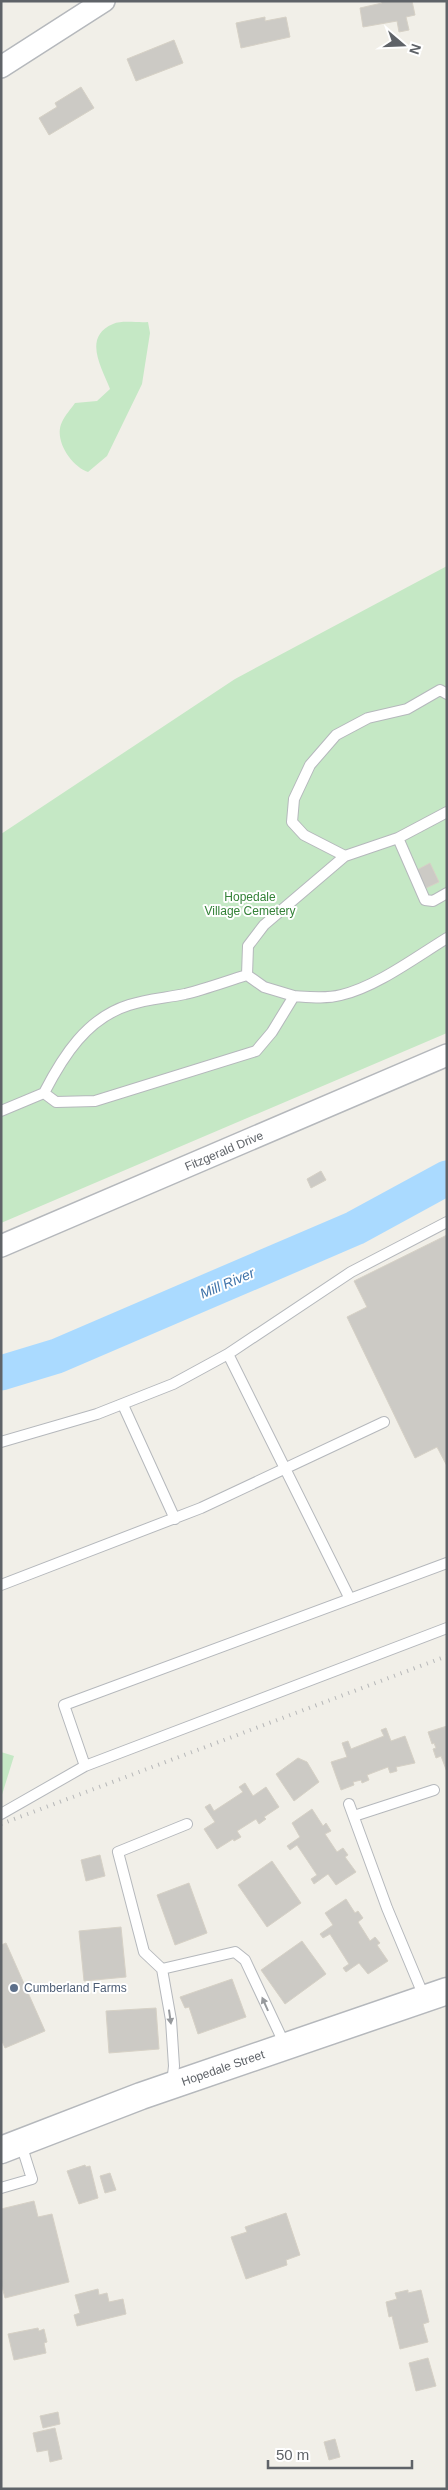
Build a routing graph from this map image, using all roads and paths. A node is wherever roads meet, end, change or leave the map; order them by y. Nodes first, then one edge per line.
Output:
1 (104, 1) edge
2 (1, 67) edge
3 (445, 690) edge
4 (447, 812) edge
5 (398, 838) junction
6 (344, 856) junction
7 (447, 893) edge
8 (447, 938) edge
9 (247, 975) junction
10 (294, 996) junction
11 (447, 1055) edge
12 (44, 1093) junction
13 (1, 1111) edge
14 (447, 1222) edge
15 (1, 1246) edge
16 (228, 1354) junction
17 (123, 1405) junction
18 (384, 1422) dead end
19 (1, 1442) edge
20 (285, 1468) junction
21 (175, 1519) junction
22 (447, 1563) edge
23 (1, 1585) edge
24 (350, 1599) junction
25 (447, 1628) edge
26 (85, 1766) junction
27 (434, 1790) dead end
28 (349, 1804) dead end
29 (1, 1814) edge
30 (354, 1816) junction
31 (187, 1824) dead end
32 (162, 1969) junction
33 (436, 1995) edge
34 (286, 2046) junction
35 (172, 2085) junction
36 (8, 2145) edge
37 (1, 2188) edge

1 - 2 street
3 - 6 lane
4 - 5 lane
5 - 6 lane
5 - 7 lane
6 - 9 lane
8 - 10 lane
9 - 10 lane
9 - 12 lane
10 - 12 lane
11 - 15 street, Fitzgerald Drive
12 - 13 lane
14 - 16 lane
16 - 17 lane
16 - 20 lane
17 - 19 lane
17 - 21 lane
18 - 20 lane
20 - 21 lane
20 - 24 lane
21 - 23 lane
22 - 24 lane
24 - 26 lane
25 - 26 lane
26 - 29 lane
27 - 30 lane
28 - 30 lane
30 - 33 lane
31 - 32 lane
34 -> 32 lane
32 -> 35 lane
33 - 34 street, Hopedale Street
34 - 35 street, Hopedale Street
35 - 36 street, Hopedale Street
36 - 37 lane

